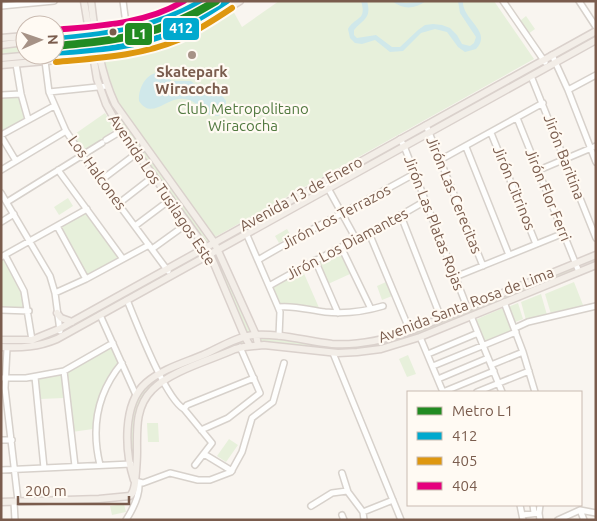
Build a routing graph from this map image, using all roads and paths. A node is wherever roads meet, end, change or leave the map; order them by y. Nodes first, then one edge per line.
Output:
1 (54, 1) edge
2 (84, 1) edge
3 (91, 1) edge
4 (123, 1) edge
5 (189, 1) edge
6 (202, 1) edge
7 (227, 1) edge
8 (240, 1) edge
9 (503, 1) edge
10 (579, 1) edge
11 (19, 3) edge
12 (1, 6) edge
13 (126, 24) junction
14 (596, 27) edge
15 (596, 30) edge
16 (65, 33) edge
17 (92, 33) junction
18 (15, 37) edge
19 (1, 38) edge
20 (65, 38) edge
21 (596, 40) edge
22 (15, 43) edge
23 (1, 45) edge
24 (65, 53) edge
25 (95, 53) junction
26 (552, 55) junction
27 (15, 57) edge
28 (1, 58) edge
29 (65, 58) edge
30 (543, 60) junction
31 (556, 62) junction
32 (15, 64) edge
33 (1, 65) edge
34 (16, 65) edge
35 (46, 65) edge
36 (548, 66) junction
37 (95, 74) junction
38 (594, 75) edge
39 (531, 76) junction
40 (105, 78) junction
41 (596, 83) edge
42 (107, 86) junction
43 (99, 87) junction
44 (568, 90) junction
45 (49, 92) junction
46 (21, 94) junction
47 (1, 95) edge
48 (543, 103) junction
49 (54, 106) junction
50 (517, 118) junction
51 (28, 119) junction
52 (426, 125) junction
53 (66, 131) junction
54 (121, 131) junction
55 (429, 132) junction
56 (491, 133) junction
57 (1, 135) edge
58 (400, 139) junction
59 (404, 146) junction
60 (145, 147) junction
61 (466, 147) junction
62 (593, 148) edge
63 (138, 153) junction
64 (82, 155) junction
65 (564, 159) junction
66 (440, 160) junction
67 (16, 161) junction
68 (596, 162) edge
69 (1, 170) edge
70 (58, 170) junction
71 (538, 170) junction
72 (414, 174) junction
73 (154, 176) junction
74 (100, 181) junction
75 (324, 181) junction
76 (328, 188) junction
77 (1, 193) edge
78 (171, 199) junction
79 (425, 201) junction
80 (6, 202) junction
81 (118, 204) junction
82 (87, 209) junction
83 (14, 214) junction
84 (342, 214) junction
85 (401, 216) junction
86 (596, 221) edge
87 (1, 222) edge
88 (590, 223) junction
89 (188, 224) junction
90 (58, 226) junction
91 (135, 226) junction
92 (246, 233) junction
93 (369, 233) junction
94 (564, 233) junction
95 (596, 238) edge
96 (356, 239) junction
97 (30, 241) junction
98 (214, 242) junction
99 (536, 244) junction
100 (150, 247) junction
101 (205, 247) junction
102 (341, 247) junction
103 (218, 249) junction
104 (210, 254) junction
105 (509, 255) junction
106 (596, 255) edge
107 (3, 256) edge
108 (123, 259) junction
109 (258, 260) junction
110 (315, 260) junction
111 (575, 263) junction
112 (482, 266) junction
113 (595, 267) edge
114 (166, 269) junction
115 (579, 272) junction
116 (170, 276) junction
117 (455, 277) junction
118 (86, 279) junction
119 (270, 286) junction
120 (55, 292) junction
121 (504, 302) junction
122 (128, 303) junction
123 (383, 306) dead end
124 (596, 306) edge
125 (278, 307) junction
126 (467, 307) junction
127 (1, 310) edge
128 (371, 310) junction
129 (29, 311) junction
130 (57, 313) junction
131 (338, 313) junction
132 (100, 315) junction
133 (471, 316) junction
134 (441, 318) junction
135 (72, 322) junction
136 (59, 329) junction
137 (515, 330) junction
138 (410, 331) junction
139 (478, 333) junction
140 (256, 335) junction
141 (62, 336) junction
142 (280, 336) junction
143 (32, 337) junction
144 (245, 337) junction
145 (420, 337) junction
146 (1, 340) edge
147 (112, 343) junction
148 (258, 345) junction
149 (250, 346) junction
150 (483, 346) junction
151 (4, 348) edge
152 (240, 348) junction
153 (523, 352) junction
154 (333, 353) junction
155 (428, 354) junction
156 (488, 358) junction
157 (122, 363) junction
158 (284, 363) dead end
159 (433, 366) junction
160 (492, 368) junction
161 (64, 371) junction
162 (529, 371) junction
163 (159, 374) junction
164 (35, 377) junction
165 (254, 378) junction
166 (3, 379) edge
167 (438, 379) junction
168 (163, 381) junction
169 (499, 384) junction
170 (443, 391) edge
171 (445, 391) edge
172 (480, 391) edge
173 (502, 391) edge
174 (533, 391) edge
175 (136, 395) junction
176 (4, 404) edge
177 (184, 409) junction
178 (201, 430) junction
179 (1, 440) edge
180 (12, 440) junction
181 (204, 454) junction
182 (131, 464) junction
183 (100, 465) junction
184 (195, 465) dead end
185 (75, 466) junction
186 (44, 468) junction
187 (1, 470) edge
188 (16, 470) junction
189 (232, 471) junction
190 (342, 473) dead end
191 (137, 482) junction
192 (347, 491) junction
193 (393, 500) junction
194 (1, 502) edge
195 (16, 502) junction
196 (311, 506) dead end
197 (533, 506) edge
198 (540, 506) edge
199 (580, 510) junction
200 (363, 512) junction
201 (596, 512) edge
202 (536, 513) junction
203 (523, 517) edge
204 (574, 517) edge
205 (15, 520) edge
206 (126, 520) edge
207 (364, 520) edge
208 (402, 520) edge
209 (540, 520) edge
210 (558, 520) edge
211 (584, 520) edge

1 - 11 street
2 - 17 main road
3 - 17 main road
4 - 13 street
5 - 13 main road
6 - 17 main road
7 - 25 main road
8 - 25 main road
9 - 30 street
10 - 14 street
11 - 12 street
13 - 17 main road
15 - 26 main road, Avenida 13 de Enero
16 - 17 main road
17 - 20 main road
17 - 25 main road, Avenida Los Tusilagos Este
18 - 19 main road
21 - 31 main road, Avenida 13 de Enero
22 - 23 main road
24 - 25 main road
25 - 29 main road
25 - 37 main road, Avenida Los Tusilagos Este
25 - 40 main road, Avenida Los Tusilagos Este
26 - 30 main road, Avenida 13 de Enero
26 - 31 street
27 - 28 main road
30 - 36 street
30 - 52 main road, Avenida 13 de Enero
31 - 36 main road, Avenida 13 de Enero
31 - 44 street
32 - 33 main road
34 - 46 street
35 - 45 street, Los Halcones
36 - 39 main road, Avenida 13 de Enero
37 - 40 street
37 - 43 main road, Avenida Los Tusilagos Este
38 - 41 street
38 - 44 street
39 - 48 street, Jirón Baritina
39 - 55 main road, Avenida 13 de Enero
40 - 42 main road, Avenida Los Tusilagos Este
42 - 43 street
42 - 60 main road, Avenida Los Tusilagos Este
43 - 45 street
43 - 54 main road, Avenida Los Tusilagos Este
44 - 62 street
45 - 49 street, Los Halcones
46 - 47 street
46 - 51 street
48 - 50 street
48 - 65 street, Jirón Baritina
49 - 51 street
49 - 53 street, Los Halcones
50 - 56 street
50 - 71 street, Jirón Flor Ferri
51 - 57 street
52 - 55 street, Jirón Las Cerecitas
52 - 58 main road, Avenida 13 de Enero
53 - 64 street, Los Halcones
53 - 67 street
54 - 63 main road, Avenida Los Tusilagos Este
54 - 64 street
55 - 59 main road, Avenida 13 de Enero
55 - 66 street, Jirón Las Cerecitas
56 - 61 street
56 - 99 street, Jirón Citrinos
57 - 67 street
58 - 59 street, Jirón Las Platas Rojas
58 - 75 main road, Avenida 13 de Enero
59 - 72 street, Jirón Las Platas Rojas
59 - 76 main road, Avenida 13 de Enero
60 - 63 street
60 - 98 main road, Avenida Los Tusilagos Este
61 - 66 street
61 - 105 street
62 - 65 street
62 - 68 street
63 - 73 main road, Avenida Los Tusilagos Este
63 - 74 street
64 - 70 street
64 - 74 street, Los Halcones
65 - 71 street
65 - 88 street, Jirón Baritina
66 - 112 street, Jirón Las Cerecitas
67 - 69 street
70 - 80 street
70 - 82 street
71 - 94 street, Jirón Flor Ferri
72 - 79 street, Jirón Las Platas Rojas
72 - 84 street, Jirón Los Terrazos
73 - 78 main road, Avenida Los Tusilagos Este
73 - 81 street
74 - 81 street, Los Halcones
75 - 76 street
75 - 98 main road, Avenida 13 de Enero
76 - 84 street
76 - 92 main road, Avenida 13 de Enero
77 - 80 street
78 - 89 main road, Avenida Los Tusilagos Este
78 - 91 street
79 - 85 street, Jirón Los Diamantes
79 - 117 street, Jirón Las Platas Rojas
80 - 83 street
81 - 91 street, Los Halcones
82 - 90 street
82 - 108 street
83 - 87 street
83 - 97 street
84 - 96 street
84 - 109 street, Jirón Los Terrazos
85 - 93 street, Jirón Los Diamantes
85 - 134 street
86 - 88 street
88 - 95 street, Jirón Baritina
89 - 100 street
89 - 101 main road, Avenida Los Tusilagos Este
90 - 97 street
90 - 118 street
91 - 100 street, Los Halcones
92 - 103 main road, Avenida 13 de Enero
92 - 109 street
93 - 96 street, Jirón Los Diamantes
93 - 138 street
94 - 99 street
94 - 111 street, Jirón Flor Ferri
96 - 102 street, Jirón Los Diamantes
97 - 107 street
97 - 120 street
98 - 101 main road, Avenida 13 de Enero
98 - 103 main road, Avenida Los Tusilagos Este
99 - 105 street
100 - 108 street
100 - 114 street, Los Halcones
101 - 104 main road, Avenida Los Tusilagos Este
101 - 114 main road, Avenida 13 de Enero
102 - 110 street, Jirón Los Diamantes
102 - 128 street
103 - 104 main road, Avenida 13 de Enero
103 - 140 main road, Avenida Los Tusilagos Este
104 - 116 main road, Avenida 13 de Enero
104 - 144 main road, Avenida Los Tusilagos Este
105 - 112 street
106 - 111 main road, Avenida Santa Rosa de Lima
107 - 129 street
108 - 118 street
109 - 119 street
110 - 119 street, Jirón Los Diamantes
110 - 131 street
111 - 115 street, Jirón Flor Ferri
111 - 126 main road, Avenida Santa Rosa de Lima
112 - 117 street
113 - 115 main road, Avenida Santa Rosa de Lima
114 - 116 street, Los Halcones
114 - 135 main road, Avenida 13 de Enero
115 - 121 main road, Avenida Santa Rosa de Lima
116 - 122 main road, Avenida 13 de Enero
117 - 126 street, Jirón Las Platas Rojas
118 - 120 street
119 - 125 street
120 - 130 street
121 - 133 main road, Avenida Santa Rosa de Lima
121 - 137 street
122 - 132 main road, Avenida 13 de Enero
122 - 163 street
123 - 128 street
124 - 137 street
125 - 131 street
125 - 142 street
126 - 134 main road, Avenida Santa Rosa de Lima
127 - 129 street
128 - 131 street
129 - 143 street
130 - 135 main road
130 - 136 street
132 - 141 main road, Avenida 13 de Enero
132 - 147 street
133 - 139 street
133 - 145 main road, Avenida Santa Rosa de Lima
134 - 138 main road, Avenida Santa Rosa de Lima
135 - 136 main road, Avenida 13 de Enero
136 - 141 street
136 - 143 main road, Avenida 13 de Enero
137 - 150 street
137 - 153 street
138 - 142 main road, Avenida Santa Rosa de Lima
139 - 150 street
139 - 155 street
140 - 142 main road, Avenida Santa Rosa de Lima
140 - 144 main road, Avenida Santa Rosa de Lima
140 - 148 main road, Avenida Los Tusilagos Este
141 - 151 main road, Avenida 13 de Enero
143 - 146 main road, Avenida 13 de Enero
144 - 149 main road, Avenida Los Tusilagos Este
144 - 163 main road, Avenida Santa Rosa de Lima
145 - 154 main road, Avenida Santa Rosa de Lima
145 - 155 street
147 - 157 street
147 - 161 street
148 - 149 main road, Avenida Santa Rosa de Lima
148 - 154 main road, Avenida Santa Rosa de Lima
149 - 152 main road, Avenida Santa Rosa de Lima
150 - 156 street
150 - 159 street
151 - 166 street
152 - 165 street
152 - 168 main road, Avenida Santa Rosa de Lima
153 - 160 street
153 - 162 street
154 - 193 street
155 - 159 street
156 - 160 street
156 - 167 street
157 - 175 street
157 - 183 street
158 - 189 street
159 - 167 street
160 - 169 street
160 - 171 street
161 - 164 street
161 - 185 street
162 - 169 street
162 - 174 street
163 - 168 street
163 - 175 main road, Avenida Santa Rosa de Lima
164 - 166 street
164 - 186 street
165 - 177 street
165 - 178 street
166 - 176 street
167 - 170 street
168 - 177 street
168 - 191 main road, Avenida Santa Rosa de Lima
169 - 172 street
169 - 173 street
175 - 182 main road
176 - 180 street
177 - 178 street
178 - 181 street
179 - 180 street
180 - 188 street
181 - 184 street
181 - 189 street
182 - 183 street
182 - 191 main road
183 - 185 street
185 - 186 street
186 - 188 street
187 - 188 street
188 - 195 street
189 - 191 street
190 - 192 street
191 - 195 main road
191 - 206 street
192 - 196 street
192 - 200 street
193 - 200 street
193 - 208 street
194 - 195 main road
195 - 205 street
197 - 202 street
198 - 202 street
199 - 201 street
199 - 204 street
199 - 211 street
200 - 207 street
202 - 203 street
202 - 209 street
204 - 210 street

